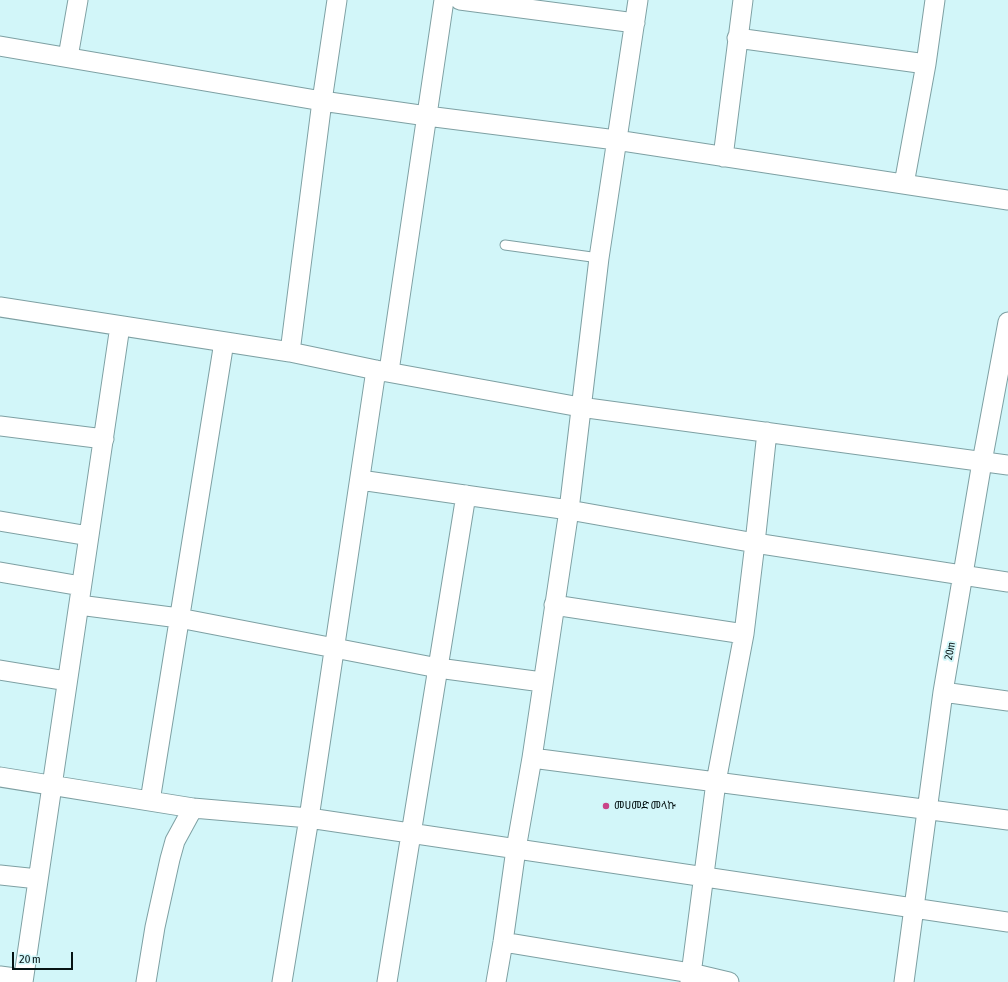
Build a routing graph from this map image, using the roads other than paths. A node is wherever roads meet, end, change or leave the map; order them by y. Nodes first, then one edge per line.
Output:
1 (78, 0) edge
2 (337, 0) edge
3 (444, 0) edge
4 (460, 0) edge
5 (638, 0) edge
6 (743, 0) edge
7 (935, 0) edge
8 (635, 23) junction
9 (737, 38) junction
10 (0, 46) edge
11 (68, 57) junction
12 (926, 64) junction
13 (322, 101) junction
14 (427, 116) junction
15 (616, 140) junction
16 (723, 157) junction
17 (904, 184) junction
18 (1008, 200) edge
19 (505, 245) dead end
20 (598, 258) junction
21 (0, 307) edge
22 (1008, 322) edge
23 (120, 326) junction
24 (224, 342) junction
25 (1006, 343) edge
26 (290, 352) junction
27 (382, 371) junction
28 (580, 408) junction
29 (0, 426) edge
30 (767, 432) junction
31 (104, 439) junction
32 (982, 462) junction
33 (1008, 465) edge
34 (360, 480) junction
35 (466, 495) junction
36 (569, 510) junction
37 (0, 521) edge
38 (89, 536) junction
39 (755, 543) junction
40 (0, 572) edge
41 (963, 575) junction
42 (1008, 582) edge
43 (82, 586) junction
44 (79, 605) junction
45 (554, 605) junction
46 (179, 618) junction
47 (744, 634) junction
48 (334, 648) junction
49 (438, 668) junction
50 (0, 670) edge
51 (67, 681) junction
52 (542, 682) junction
53 (943, 692) junction
54 (1008, 701) edge
55 (532, 758) junction
56 (0, 777) edge
57 (716, 782) junction
58 (52, 786) junction
59 (150, 801) junction
60 (193, 808) junction
61 (927, 809) junction
62 (309, 818) junction
63 (1008, 820) edge
64 (411, 834) junction
65 (516, 849) junction
66 (0, 875) edge
67 (704, 877) junction
68 (38, 880) junction
69 (914, 908) junction
70 (1008, 922) edge
71 (504, 942) junction
72 (0, 976) edge
73 (690, 978) edge
74 (23, 980) edge
75 (146, 982) edge
76 (282, 982) edge
77 (387, 982) edge
78 (496, 982) edge
79 (729, 982) edge
80 (904, 982) edge

1 - 11 street
2 - 13 street
3 - 14 street
4 - 8 street
5 - 8 street
6 - 9 street
7 - 12 street
8 - 15 street
9 - 12 street
9 - 16 street
10 - 11 street
11 - 13 street
12 - 17 street
13 - 14 street
13 - 26 street
14 - 15 street
14 - 27 street
15 - 16 street
15 - 20 street
16 - 17 street
17 - 18 street
19 - 20 lane
20 - 28 street
21 - 23 street
22 - 25 street, 20m
23 - 24 street
23 - 31 street
24 - 26 street
24 - 46 street
25 - 32 street, 20m
26 - 27 street
27 - 28 street
27 - 34 street
28 - 30 street
28 - 36 street
29 - 31 street
30 - 32 street
30 - 39 street
31 - 38 street
32 - 33 street
32 - 41 street, 20m
34 - 35 street
34 - 48 street
35 - 36 street
35 - 49 street
36 - 39 street
36 - 45 street
37 - 38 street
38 - 43 street
39 - 41 street
39 - 47 street
40 - 43 street
41 - 42 street
41 - 53 street, 20m
43 - 44 street
44 - 46 street
44 - 51 street
45 - 47 street
45 - 52 street
46 - 48 street
46 - 59 street
47 - 57 street
48 - 49 street
48 - 62 street
49 - 52 street
49 - 64 street
50 - 51 street
51 - 58 street
52 - 55 street
53 - 54 street
53 - 61 street, 20m
55 - 57 street
55 - 65 street
56 - 58 street
57 - 61 street
57 - 67 street
58 - 59 street
58 - 68 street
59 - 60 street
60 - 62 street
60 - 75 street
61 - 63 street
61 - 69 street, 20m
62 - 64 street
62 - 76 street
64 - 65 street
64 - 77 street
65 - 67 street
65 - 71 street
66 - 68 street
67 - 69 street
67 - 73 street
68 - 74 street
69 - 70 street
69 - 80 street, 20m
71 - 73 street
71 - 78 street
72 - 74 street
73 - 79 street

